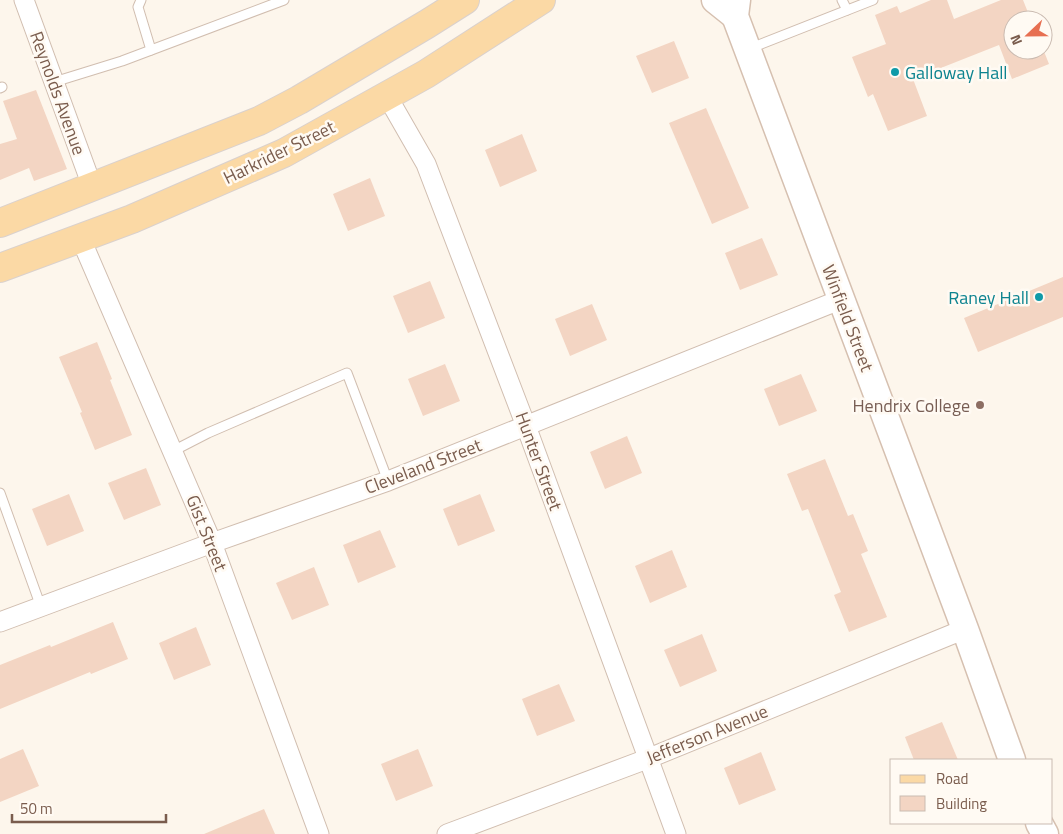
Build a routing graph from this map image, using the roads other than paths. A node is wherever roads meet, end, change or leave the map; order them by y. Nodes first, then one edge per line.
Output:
1 (24, 0) edge
2 (141, 0) edge
3 (284, 0) edge
4 (465, 0) edge
5 (541, 0) edge
6 (715, 0) edge
7 (842, 0) edge
8 (873, 0) edge
9 (736, 8) edge
10 (847, 10) junction
11 (748, 49) junction
12 (151, 50) junction
13 (54, 82) junction
14 (387, 96) junction
15 (92, 186) junction
16 (0, 223) edge
17 (80, 238) junction
18 (0, 268) edge
19 (842, 299) junction
20 (526, 426) junction
21 (173, 451) junction
22 (388, 481) junction
23 (0, 493) edge
24 (212, 543) junction
25 (41, 607) junction
26 (0, 622) edge
27 (965, 629) junction
28 (647, 759) junction
29 (1012, 759) edge
30 (319, 834) edge
31 (446, 834) edge
32 (676, 834) edge

1 - 13 street, Reynolds Avenue
2 - 12 lane
3 - 12 lane
4 - 15 main road, Harkrider Street
5 - 14 main road, Harkrider Street
6 - 9 street, Winfield Street
7 - 10 lane
8 - 10 lane
9 - 11 street, Winfield Street
10 - 11 lane
11 - 19 street, Winfield Street
12 - 13 lane
13 - 15 street, Reynolds Avenue
14 - 17 main road, Harkrider Street
14 - 20 street, Hunter Street
15 - 16 main road, Harkrider Street
17 - 18 main road, Harkrider Street
17 - 21 street, Gist Street
19 - 20 street, Cleveland Street
19 - 27 street, Winfield Street
20 - 22 street, Cleveland Street
20 - 28 street, Hunter Street
21 - 22 lane
21 - 24 street, Gist Street
22 - 24 street, Cleveland Street
23 - 25 lane
24 - 25 street, Cleveland Street
24 - 30 street, Gist Street
25 - 26 street, Cleveland Street
27 - 28 street, Jefferson Avenue
27 - 29 street, Winfield Street
28 - 31 street, Jefferson Avenue
28 - 32 street, Hunter Street

